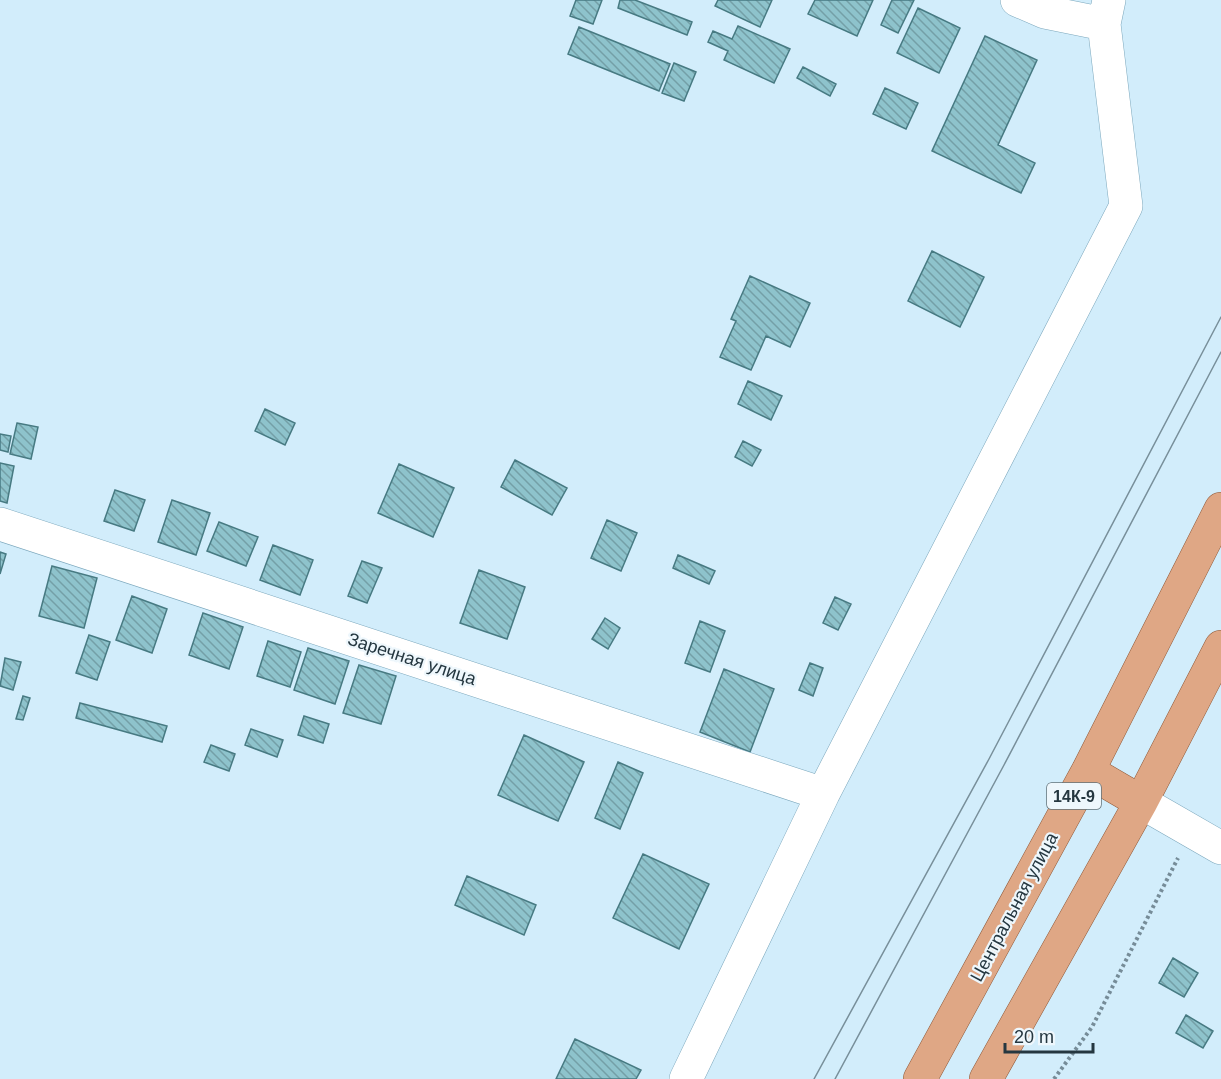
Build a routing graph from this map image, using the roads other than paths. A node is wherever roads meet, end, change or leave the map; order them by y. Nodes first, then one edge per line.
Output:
1 (1017, 0) edge
2 (1107, 12) edge
3 (1221, 509) edge
4 (0, 524) edge
5 (1221, 647) edge
6 (1088, 771) junction
7 (824, 794) junction
8 (1141, 802) junction
9 (1221, 849) edge
10 (686, 1079) edge
11 (920, 1079) edge
12 (986, 1079) edge

1 - 2 street
2 - 7 street
3 - 6 main road, Центральная улица / 14К-9
4 - 7 street, Заречная улица
5 - 8 main road
6 - 8 main road
6 - 11 main road, Центральная улица / 14К-9
7 - 10 street
8 - 9 street
8 - 12 main road

